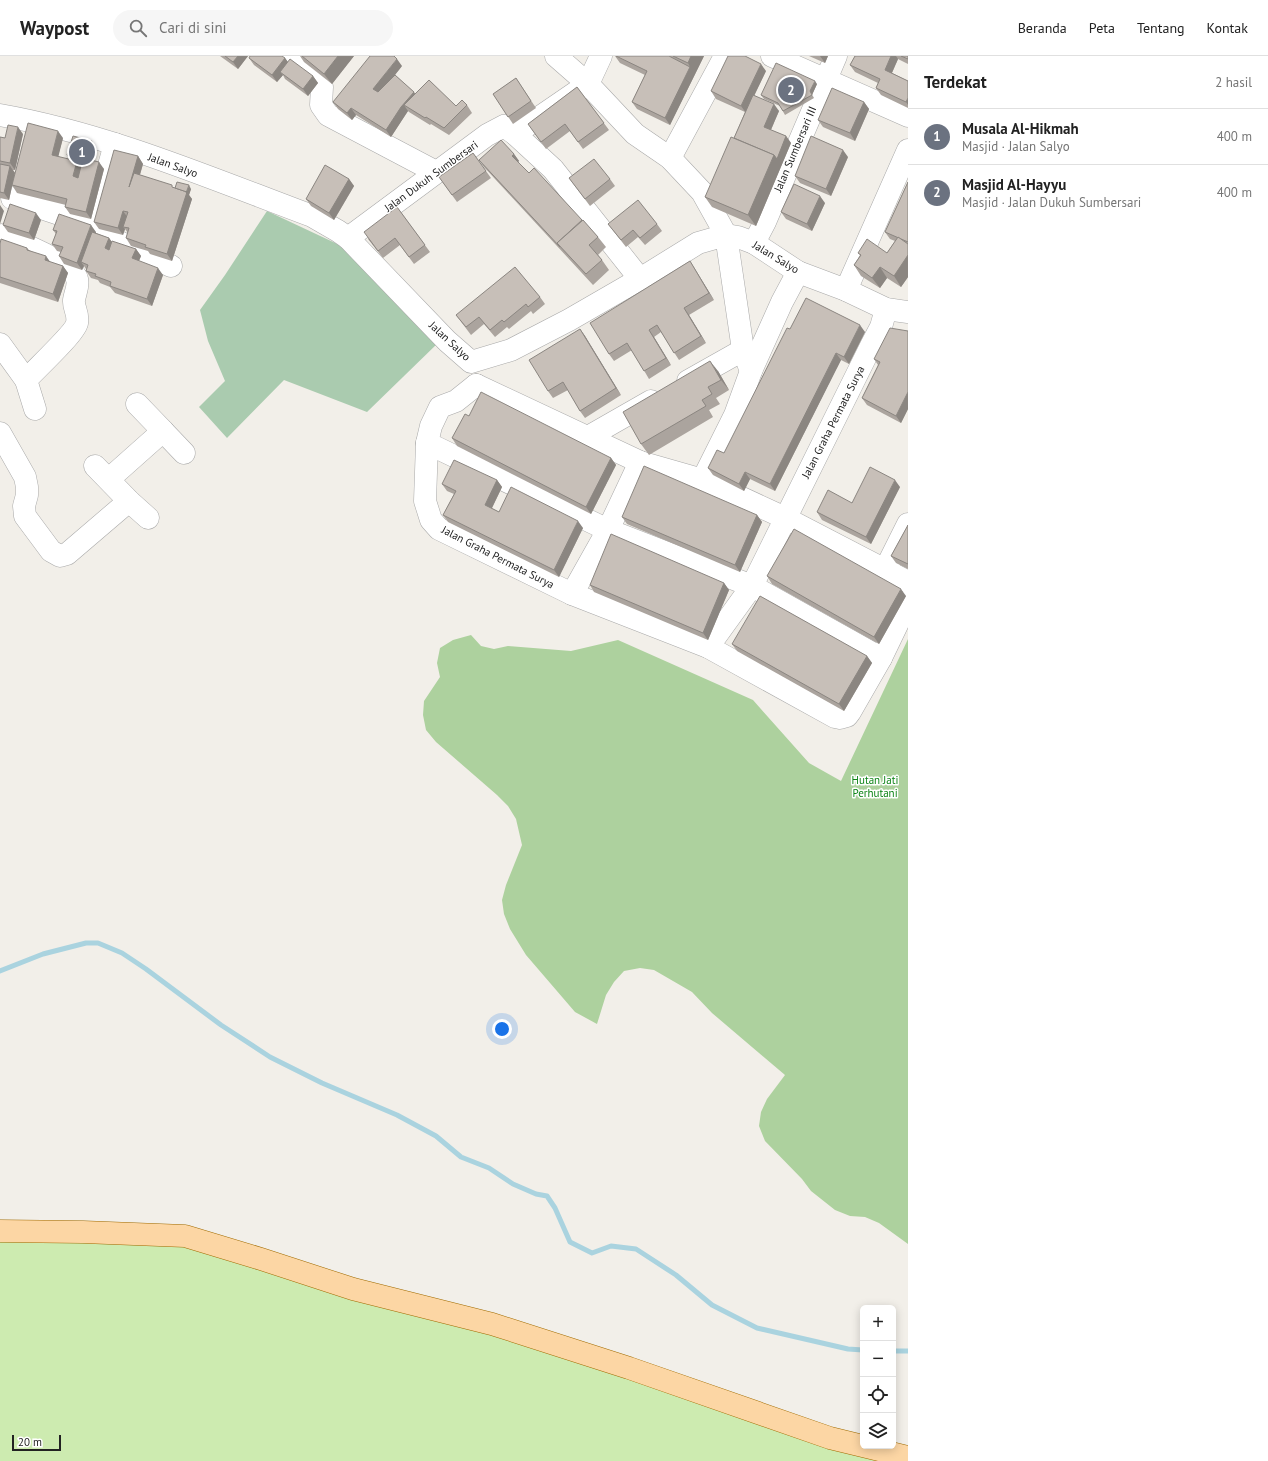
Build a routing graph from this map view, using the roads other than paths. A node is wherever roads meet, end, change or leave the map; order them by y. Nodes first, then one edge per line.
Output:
1 (287, 56) edge
2 (556, 56) edge
3 (601, 56) edge
4 (725, 56) edge
5 (772, 56) edge
6 (836, 56) edge
7 (825, 80) junction
8 (588, 84) junction
9 (0, 115) edge
10 (908, 116) edge
11 (29, 120) junction
12 (515, 134) junction
13 (24, 143) edge
14 (115, 144) junction
15 (908, 150) edge
16 (670, 158) junction
17 (436, 172) junction
18 (91, 229) junction
19 (726, 235) junction
20 (1, 238) edge
21 (348, 238) junction
22 (754, 243) junction
23 (171, 266) dead end
24 (798, 272) junction
25 (640, 279) junction
26 (846, 290) junction
27 (908, 312) edge
28 (883, 318) junction
29 (0, 344) edge
30 (743, 350) junction
31 (471, 362) junction
32 (751, 370) junction
33 (26, 380) junction
34 (476, 385) junction
35 (137, 404) dead end
36 (35, 409) dead end
37 (163, 431) junction
38 (0, 432) edge
39 (588, 437) junction
40 (427, 443) junction
41 (184, 453) dead end
42 (640, 462) junction
43 (703, 480) junction
44 (129, 501) junction
45 (148, 518) dead end
46 (785, 518) junction
47 (908, 524) edge
48 (608, 530) junction
49 (885, 569) junction
50 (908, 582) edge
51 (752, 586) junction
52 (572, 594) junction
53 (908, 602) edge
54 (708, 647) junction
55 (880, 658) junction
56 (0, 1231) edge
57 (908, 1457) edge

1 - 17 street
2 - 8 street
3 - 8 street
4 - 16 street
5 - 7 street
6 - 7 street, Jalan Sumbersari III
7 - 10 street
7 - 22 street, Jalan Sumbersari III
8 - 12 street
8 - 16 street
9 - 11 street, Jalan Salyo
11 - 13 street
11 - 14 street, Jalan Salyo
12 - 17 street, Jalan Dukuh Sumbersari
12 - 25 street, Jalan Dukuh Sumbersari
14 - 18 street
14 - 21 street, Jalan Salyo
15 - 26 street
16 - 19 street
17 - 21 street, Jalan Dukuh Sumbersari
18 - 20 street
18 - 23 street
19 - 22 street, Jalan Salyo
19 - 25 street, Jalan Salyo
19 - 30 street
20 - 33 street
21 - 31 street, Jalan Salyo
22 - 24 street, Jalan Salyo
24 - 26 street, Jalan Salyo
24 - 32 street
25 - 31 street, Jalan Salyo
26 - 28 street, Jalan Salyo
27 - 28 street, Jalan Salyo
28 - 46 street, Jalan Graha Permata Surya
29 - 33 street
30 - 32 street
30 - 39 street
31 - 34 street
32 - 43 street
33 - 36 street
34 - 39 street
34 - 40 street, Jalan Graha Permata Surya
35 - 37 street
37 - 41 street
37 - 44 street
38 - 44 street
39 - 42 street
40 - 48 street
40 - 52 street, Jalan Graha Permata Surya
42 - 43 street
42 - 48 street
43 - 46 street
44 - 45 street
46 - 49 street
46 - 51 street, Jalan Graha Permata Surya
47 - 49 street
48 - 51 street
48 - 52 street
49 - 50 street
51 - 54 street, Jalan Graha Permata Surya
51 - 55 street
52 - 54 street, Jalan Graha Permata Surya
53 - 55 street, Jalan Graha Permata Surya
54 - 55 street, Jalan Graha Permata Surya
56 - 57 main road

